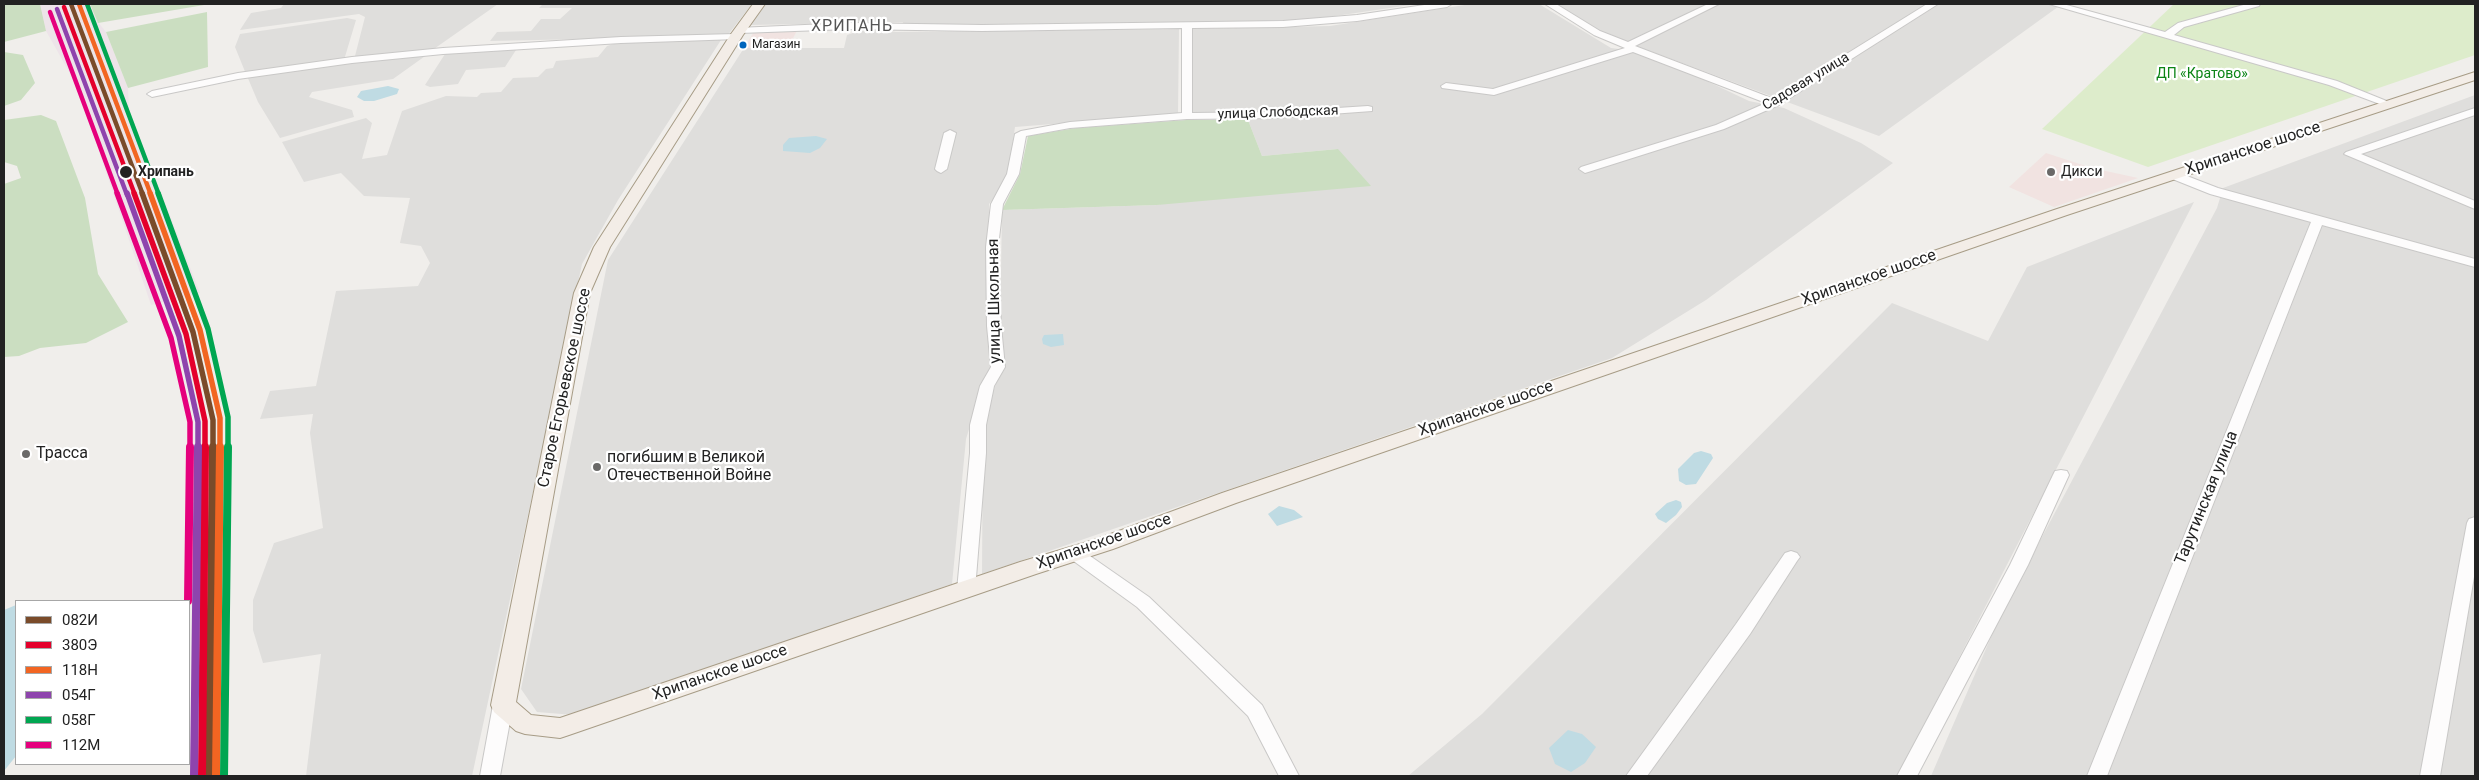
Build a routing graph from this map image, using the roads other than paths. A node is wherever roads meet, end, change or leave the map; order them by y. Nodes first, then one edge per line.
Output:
1 (759, 4) edge
2 (1447, 4) edge
3 (1550, 4) edge
4 (1715, 4) edge
5 (1933, 4) edge
6 (2054, 4) edge
7 (2256, 4) edge
8 (1187, 26) junction
9 (738, 34) junction
10 (2167, 36) junction
11 (1630, 47) junction
12 (2472, 79) edge
13 (1446, 86) dead end
14 (152, 94) dead end
15 (1775, 103) junction
16 (2389, 104) junction
17 (1368, 109) dead end
18 (2475, 111) edge
19 (1187, 116) junction
20 (950, 133) dead end
21 (1021, 134) joint
22 (942, 169) dead end
23 (1585, 169) dead end
24 (2174, 175) junction
25 (2475, 205) edge
26 (2318, 219) junction
27 (2475, 262) edge
28 (2061, 475) dead end
29 (2475, 523) edge
30 (1074, 553) junction
31 (1790, 557) dead end
32 (966, 590) junction
33 (503, 705) junction
34 (490, 776) edge
35 (1290, 776) edge
36 (1636, 776) edge
37 (1907, 776) edge
38 (2097, 776) edge
39 (2430, 776) edge

1 - 9 main road, Старое Егорьевское шоссе
2 - 8 street
3 - 11 street
4 - 11 street
5 - 15 street, Садовая улица
6 - 10 street
7 - 10 street
8 - 9 street
8 - 19 street
9 - 14 street
9 - 33 main road, Старое Егорьевское шоссе
10 - 16 street
11 - 13 street
11 - 15 street
12 - 16 main road, Хрипанское шоссе
15 - 23 street, Садовая улица
16 - 24 main road, Хрипанское шоссе
17 - 19 street, улица Слободская
18 - 25 street
19 - 21 street, улица Слободская
20 - 22 street
21 - 32 street, улица Школьная
24 - 26 street
24 - 30 main road, Хрипанское шоссе
26 - 27 street
26 - 38 street, Тарутинская улица
28 - 37 street
29 - 39 street
30 - 32 main road, Хрипанское шоссе
30 - 35 street
31 - 36 street
32 - 33 main road, Хрипанское шоссе
33 - 34 street, Старое Егорьевское шоссе

